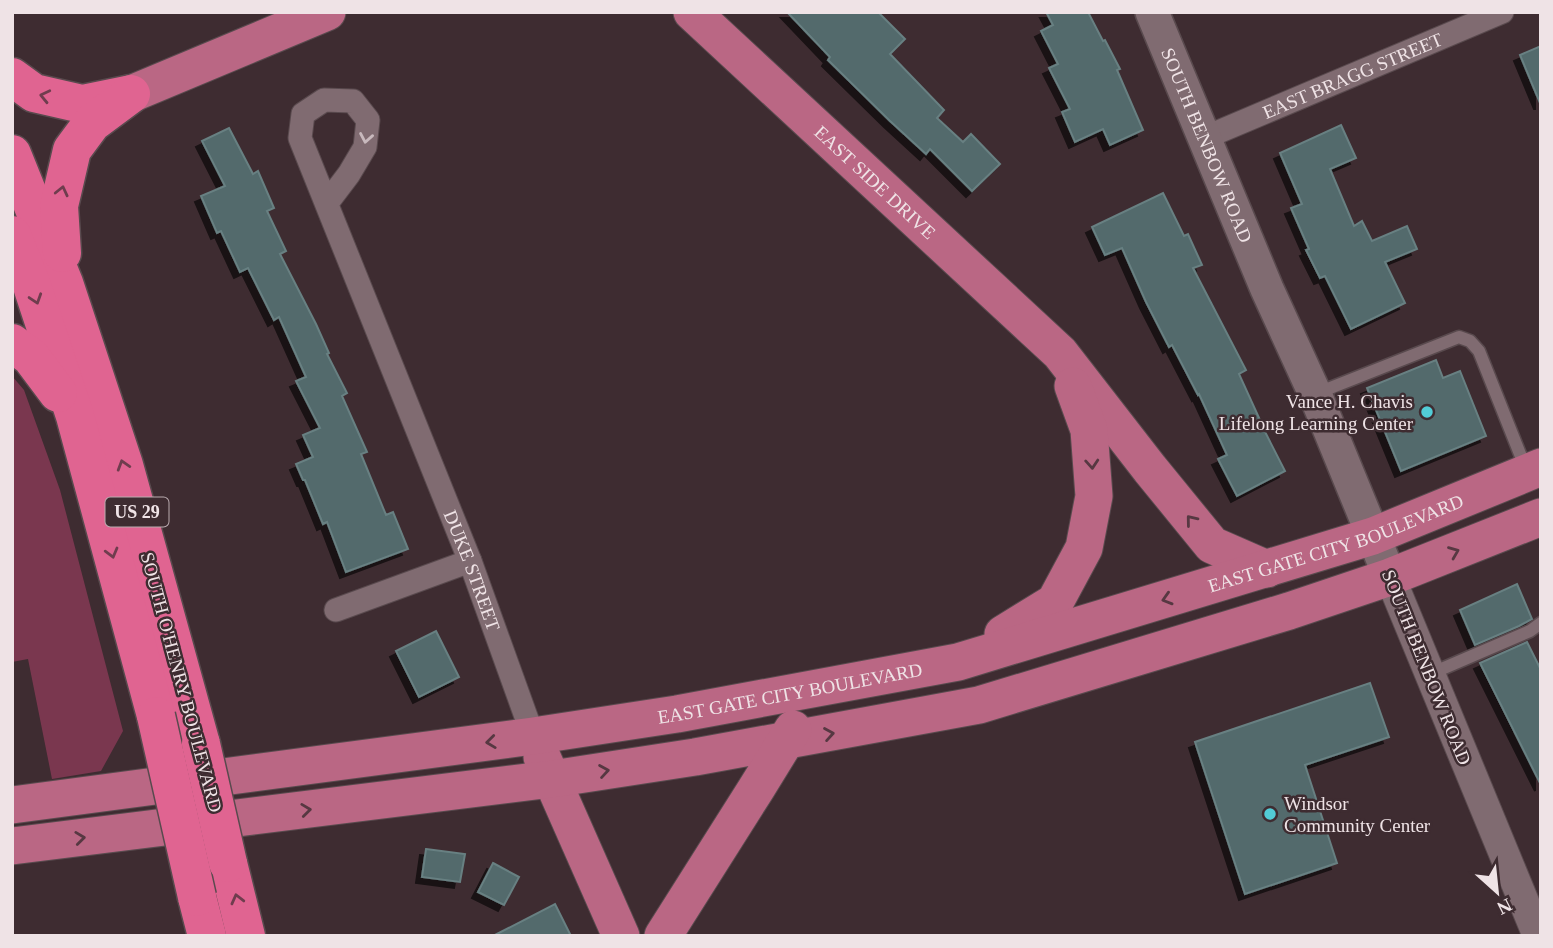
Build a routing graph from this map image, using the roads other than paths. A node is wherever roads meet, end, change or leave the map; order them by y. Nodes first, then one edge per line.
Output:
1 (327, 12) edge
2 (692, 12) edge
3 (1152, 12) edge
4 (1502, 12) edge
5 (12, 77) edge
6 (131, 94) junction
7 (1204, 138) junction
8 (12, 154) edge
9 (327, 203) dead end
10 (12, 235) edge
11 (64, 283) junction
12 (12, 343) edge
13 (1060, 353) junction
14 (1315, 394) junction
15 (75, 416) junction
16 (1534, 470) edge
17 (1541, 517) edge
18 (1373, 536) junction
19 (470, 561) junction
20 (1267, 569) junction
21 (1390, 578) junction
22 (336, 610) dead end
23 (1541, 623) edge
24 (958, 662) junction
25 (1430, 674) junction
26 (816, 689) junction
27 (533, 736) junction
28 (785, 741) junction
29 (552, 779) junction
30 (12, 805) edge
31 (12, 846) edge
32 (207, 936) edge
33 (246, 936) edge
34 (621, 936) edge
35 (663, 936) edge
36 (1538, 936) edge

1 - 6 main road
2 - 13 main road, EAST SIDE DRIVE
3 - 7 main road, SOUTH BENBOW ROAD
4 - 7 street, EAST BRAGG STREET
6 -> 5 highway
11 -> 6 highway
7 - 14 main road, SOUTH BENBOW ROAD
8 - 11 highway, SOUTH O'HENRY BOULEVARD / US 29
9 - 19 street, DUKE STREET
10 -> 15 highway, SOUTH O'HENRY BOULEVARD / US 29
33 -> 11 highway, SOUTH O'HENRY BOULEVARD / US 29, bridge
12 - 15 highway
20 -> 13 main road, EAST SIDE DRIVE
13 -> 24 main road
14 - 16 lane
14 - 18 main road, SOUTH BENBOW ROAD
15 -> 32 highway, SOUTH O'HENRY BOULEVARD / US 29, bridge
16 - 18 main road, EAST GATE CITY BOULEVARD
21 -> 17 main road
18 - 20 main road, EAST GATE CITY BOULEVARD
18 - 21 main road, SOUTH BENBOW ROAD
19 - 22 street
19 - 27 street, DUKE STREET
20 -> 24 main road, EAST GATE CITY BOULEVARD
21 - 25 street, SOUTH BENBOW ROAD
28 -> 21 main road
23 - 25 lane
24 - 26 main road, EAST GATE CITY BOULEVARD
25 - 36 street, SOUTH BENBOW ROAD
26 - 27 main road, EAST GATE CITY BOULEVARD
26 - 28 main road
27 - 29 main road, DUKE STREET
27 -> 30 main road, EAST GATE CITY BOULEVARD
29 -> 28 main road
28 - 35 main road
31 -> 29 main road
29 - 34 main road, DUKE STREET

